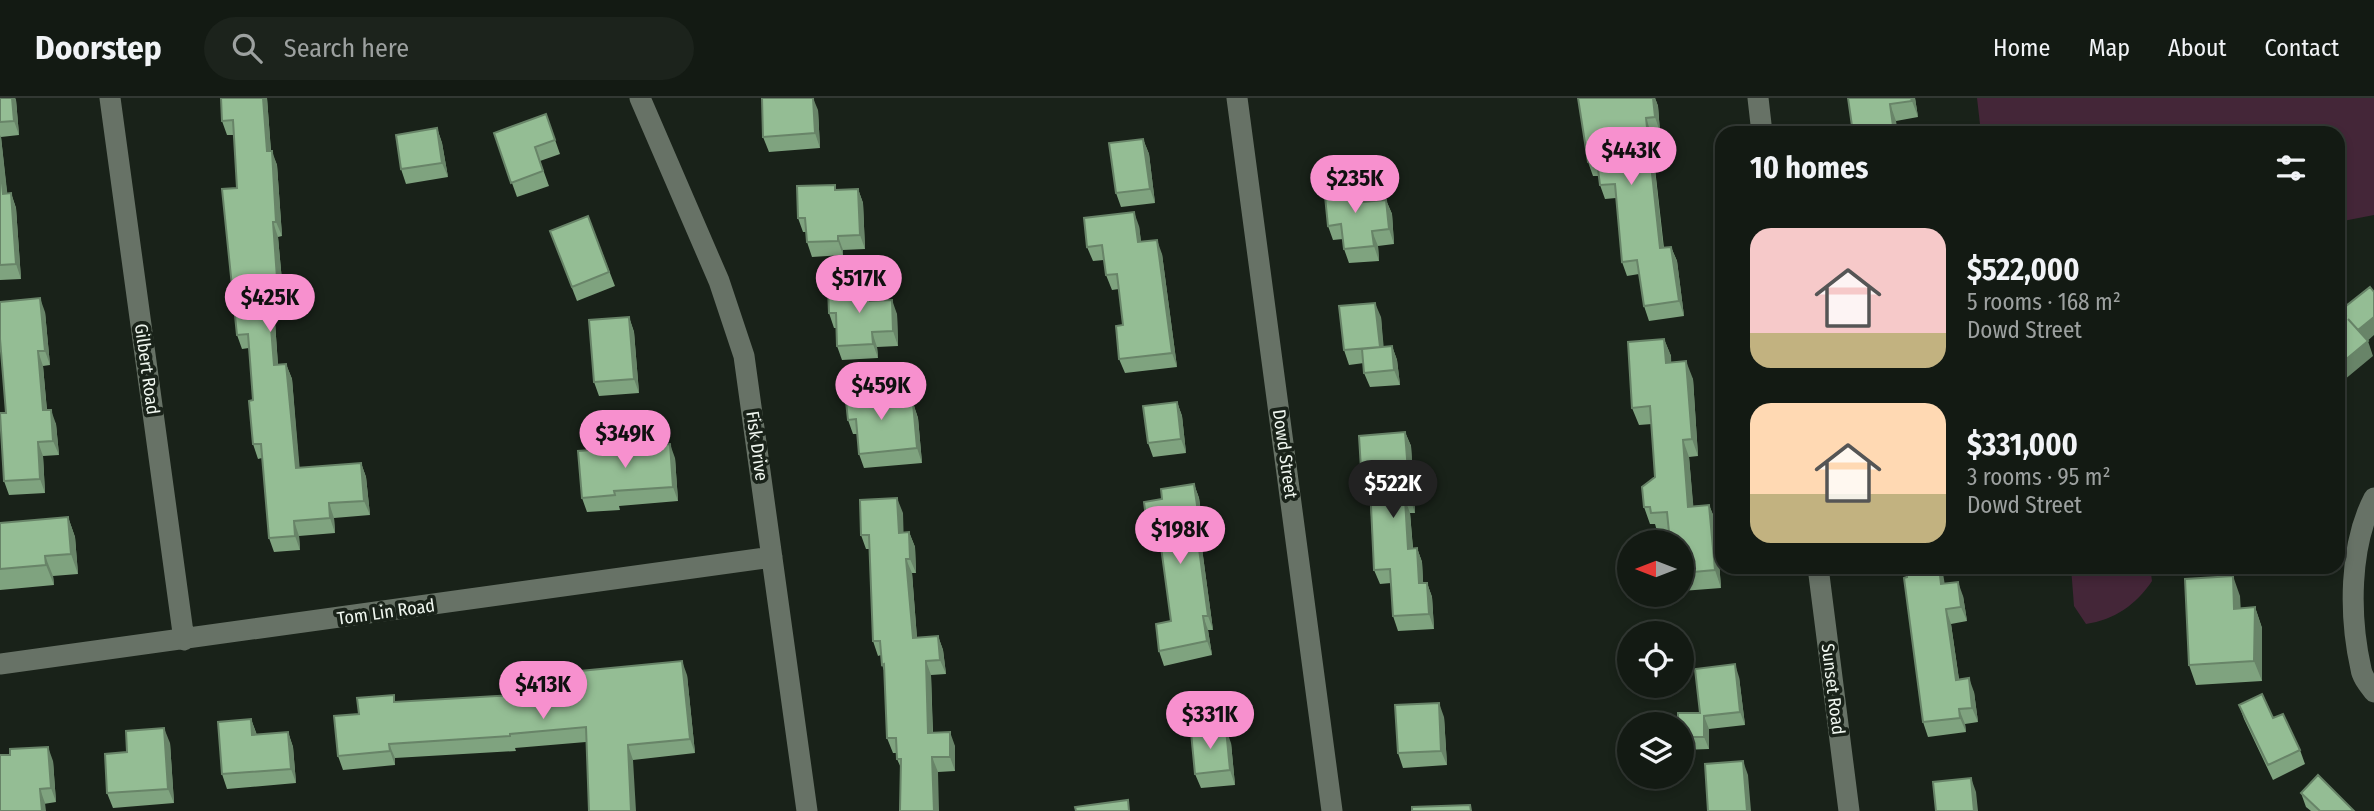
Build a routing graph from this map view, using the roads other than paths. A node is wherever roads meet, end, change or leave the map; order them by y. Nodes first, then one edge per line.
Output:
1 (110, 98) edge
2 (640, 98) edge
3 (1237, 98) edge
4 (1758, 98) edge
5 (1761, 126) edge
6 (2374, 498) edge
7 (772, 557) junction
8 (1819, 574) edge
9 (184, 640) junction
10 (0, 664) edge
11 (2374, 692) edge
12 (807, 811) edge
13 (1332, 811) edge
14 (1849, 811) edge

1 - 9 street, Gilbert Road
2 - 7 street, Fisk Drive
3 - 13 street, Dowd Street
4 - 5 street
6 - 11 street
7 - 9 street, Tom Lin Road
7 - 12 street, Fisk Drive
8 - 14 street, Sunset Road
9 - 10 street, Tom Lin Road

